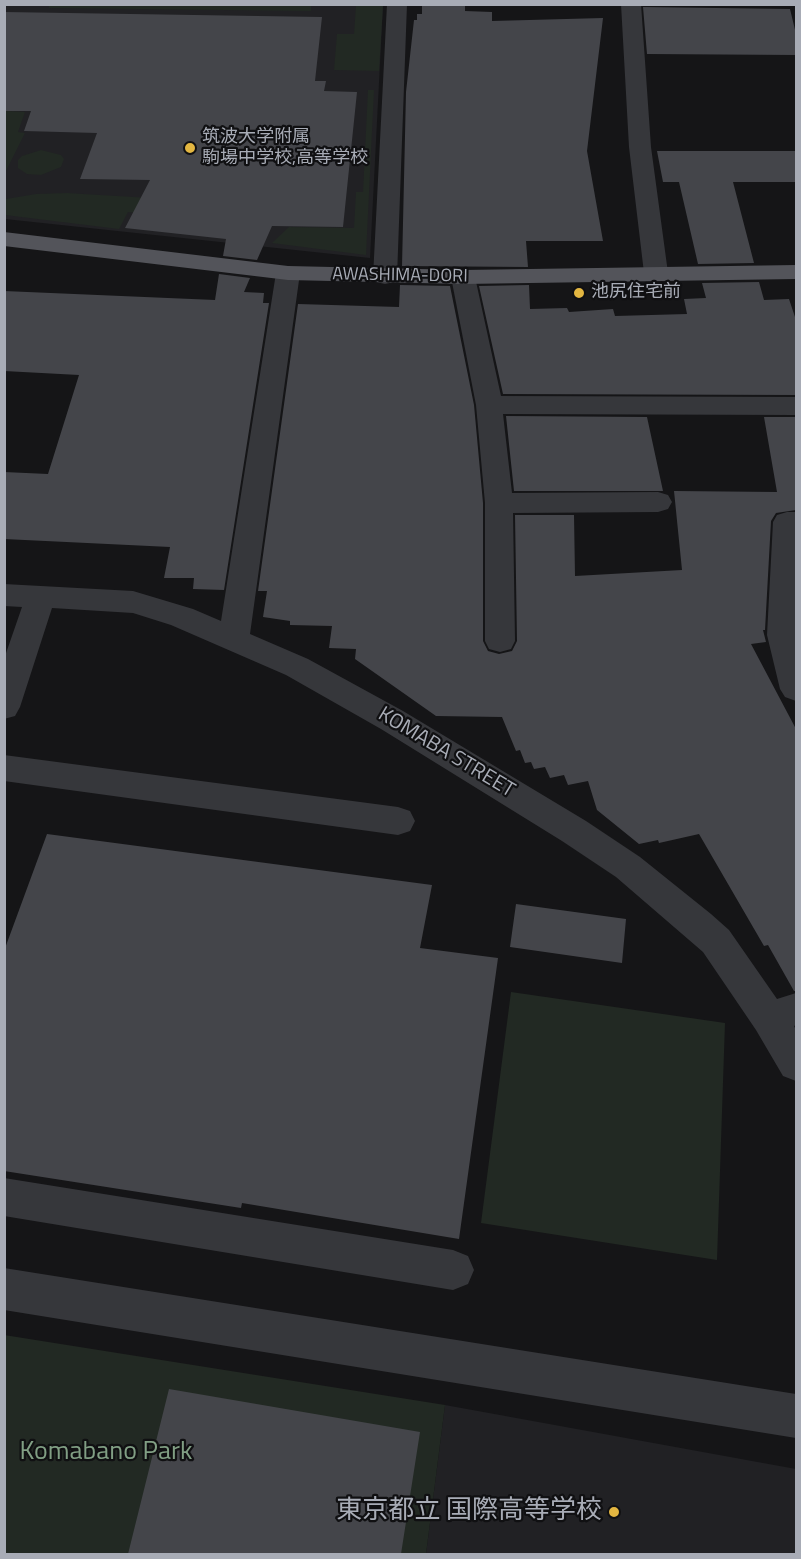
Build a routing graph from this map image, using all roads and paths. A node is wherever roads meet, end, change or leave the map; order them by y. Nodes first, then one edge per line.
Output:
1 (397, 4) edge
2 (631, 4) edge
3 (4, 239) edge
4 (288, 273) junction
5 (656, 273) junction
6 (795, 276) edge
7 (385, 277) junction
8 (463, 278) junction
9 (489, 405) junction
10 (796, 406) edge
11 (658, 502) dead end
12 (499, 503) junction
13 (796, 522) edge
14 (4, 595) edge
15 (40, 598) junction
16 (234, 639) junction
17 (500, 641) dead end
18 (796, 689) edge
19 (4, 707) edge
20 (4, 768) edge
21 (399, 821) dead end
22 (783, 1014) edge
23 (796, 1064) edge
24 (4, 1197) edge
25 (453, 1270) dead end
26 (4, 1289) edge
27 (796, 1416) edge

1 - 7 street
2 - 5 street
3 - 4 main road, AWASHIMA-DORI
4 - 7 main road, AWASHIMA-DORI
4 - 16 street
5 - 6 main road, AWASHIMA-DORI
5 - 8 main road, AWASHIMA-DORI
7 - 8 main road, AWASHIMA-DORI
8 - 9 street
9 - 10 street
9 - 12 street
11 - 12 street
12 - 17 street
13 - 18 street
14 - 15 street, KOMABA STREET
15 - 16 street, KOMABA STREET
15 - 19 street
16 - 22 street, KOMABA STREET
20 - 21 street
22 - 23 street, KOMABA STREET
24 - 25 street
26 - 27 street

